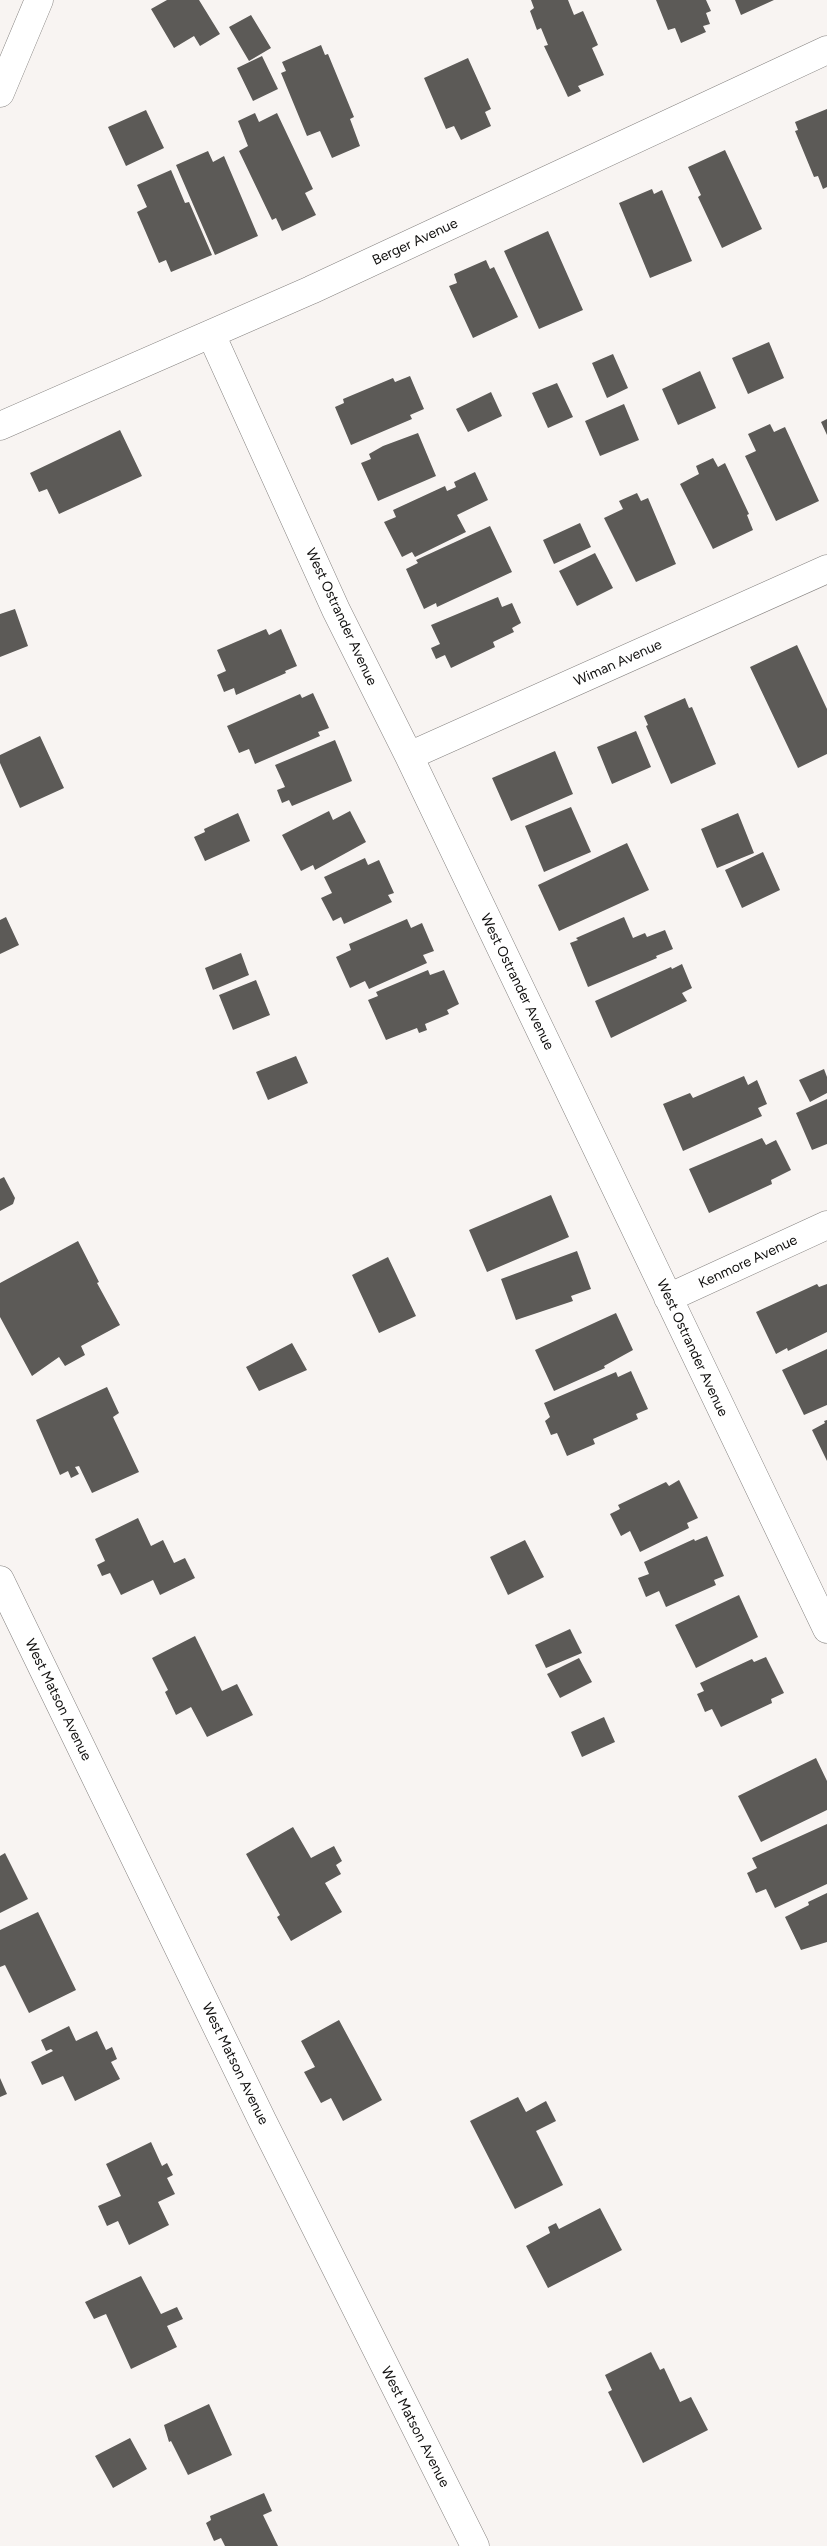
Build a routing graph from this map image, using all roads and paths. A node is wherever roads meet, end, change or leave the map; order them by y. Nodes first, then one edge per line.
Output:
1 (39, 0) edge
2 (827, 50) edge
3 (0, 93) edge
4 (211, 334) junction
5 (0, 426) edge
6 (827, 569) edge
7 (408, 756) junction
8 (827, 1225) edge
9 (668, 1298) junction
10 (0, 1580) edge
11 (827, 1629) edge
12 (475, 2546) edge

1 - 3 street
2 - 4 street, Berger Avenue
4 - 5 street, Berger Avenue
4 - 7 street, West Ostrander Avenue
6 - 7 street, Wiman Avenue
7 - 9 street, West Ostrander Avenue
8 - 9 street, Kenmore Avenue
9 - 11 street, West Ostrander Avenue
10 - 12 street, West Matson Avenue

